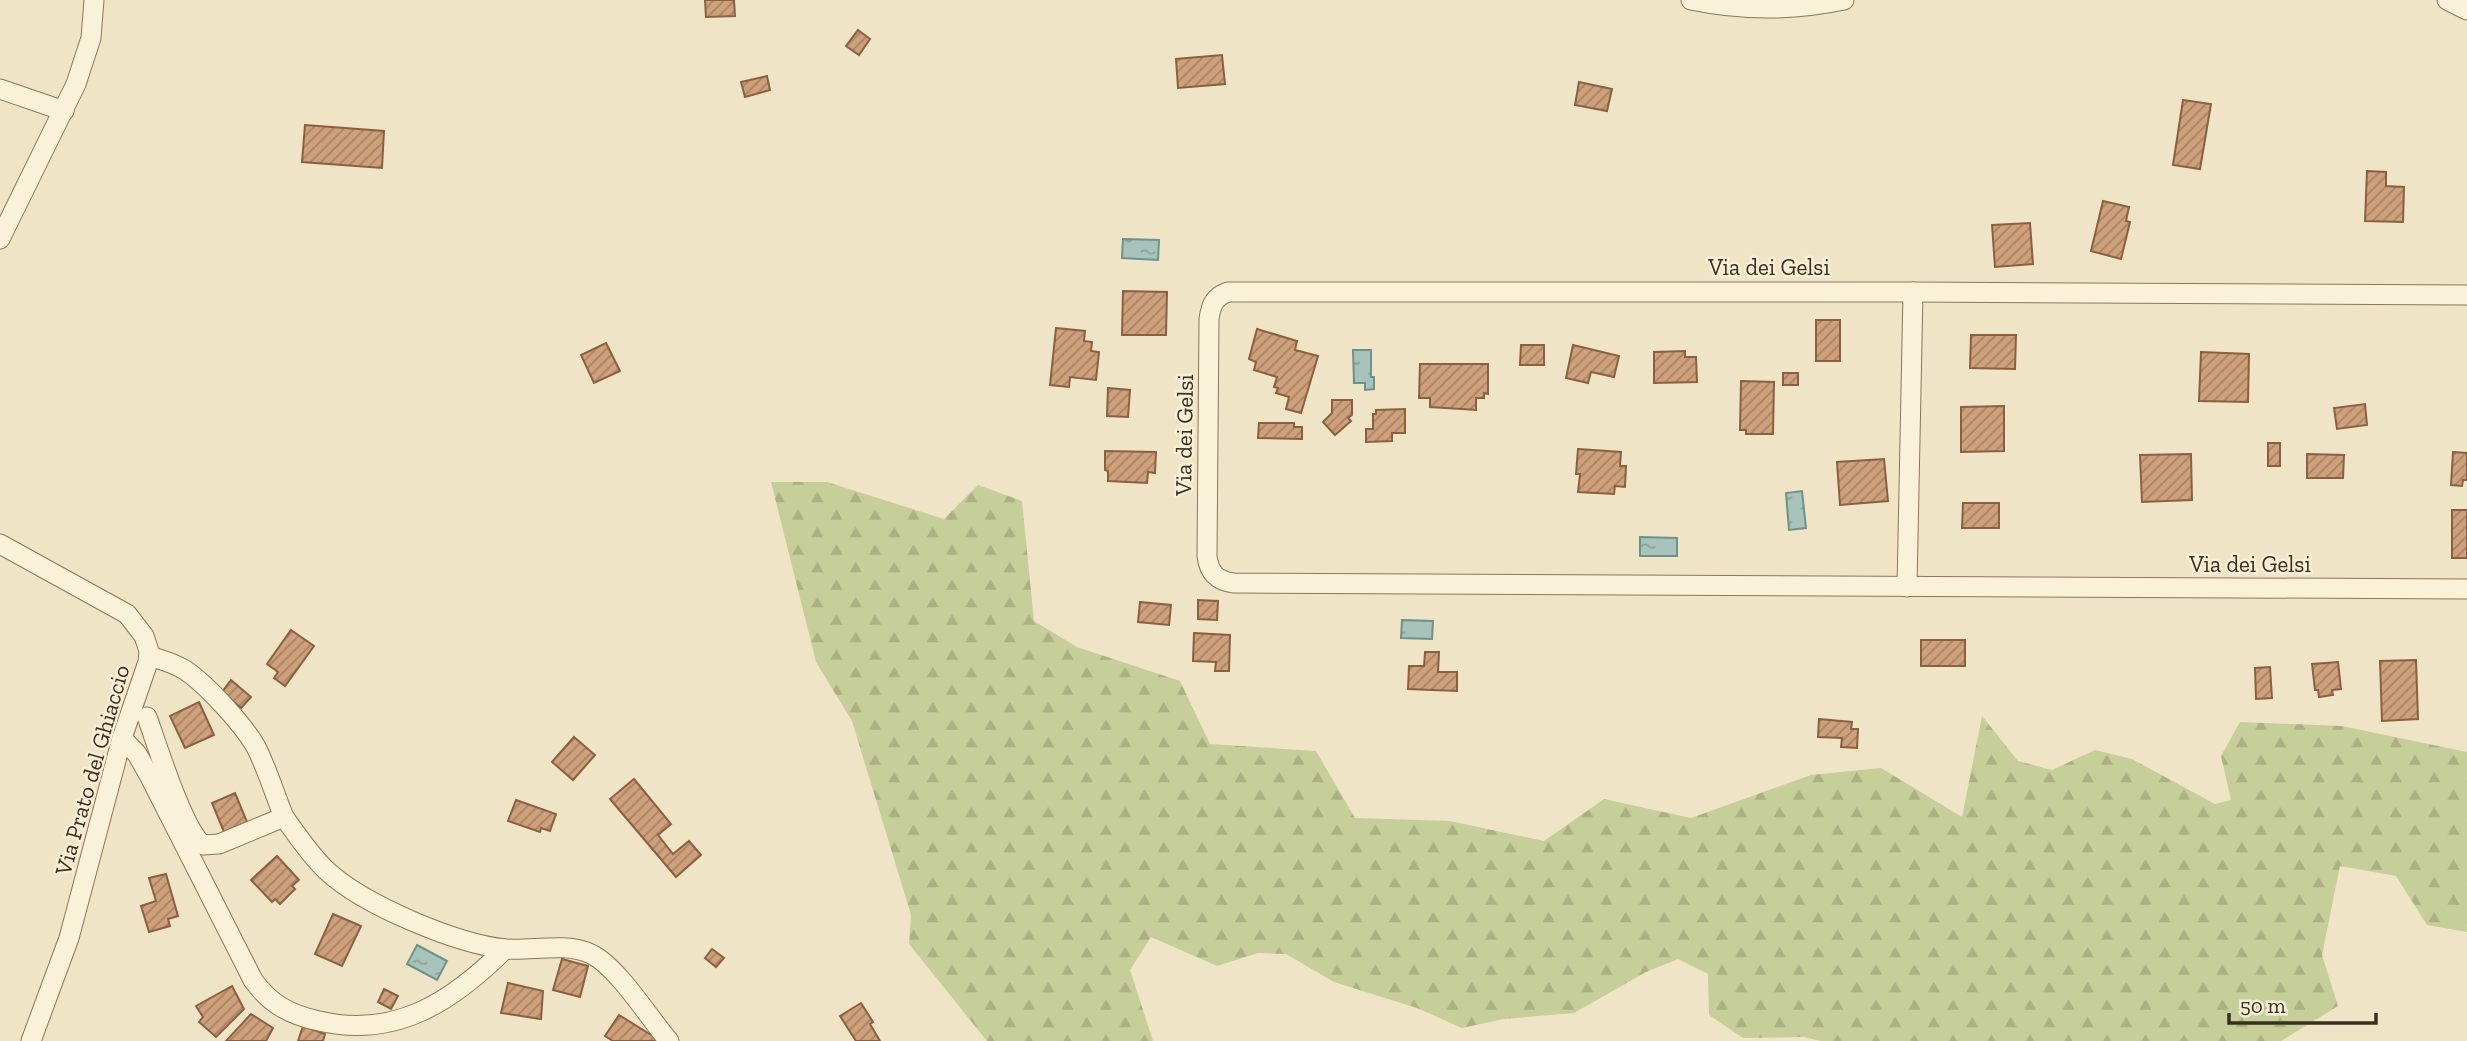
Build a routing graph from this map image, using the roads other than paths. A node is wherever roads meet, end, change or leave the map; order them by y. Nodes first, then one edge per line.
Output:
1 (94, 0) edge
2 (1691, 0) edge
3 (1844, 0) edge
4 (2447, 0) edge
5 (2467, 10) edge
6 (0, 89) edge
7 (64, 111) junction
8 (0, 239) edge
9 (1913, 292) junction
10 (2467, 295) edge
11 (0, 544) edge
12 (1907, 587) junction
13 (2467, 589) edge
14 (149, 656) junction
15 (148, 717) dead end
16 (122, 738) junction
17 (284, 817) junction
18 (505, 949) junction
19 (31, 1041) edge
20 (669, 1041) edge

1 - 7 street
2 - 3 street
4 - 5 street
6 - 7 street
7 - 8 street
9 - 10 street, Via dei Gelsi
9 - 12 street
9 - 12 street, Via dei Gelsi
11 - 14 street, Via Prato del Ghiaccio
12 - 13 street, Via dei Gelsi
14 - 16 street, Via Prato del Ghiaccio
14 - 17 street
15 - 17 street
16 - 18 street
16 - 19 street, Via Prato del Ghiaccio
17 - 18 street
18 - 20 street

